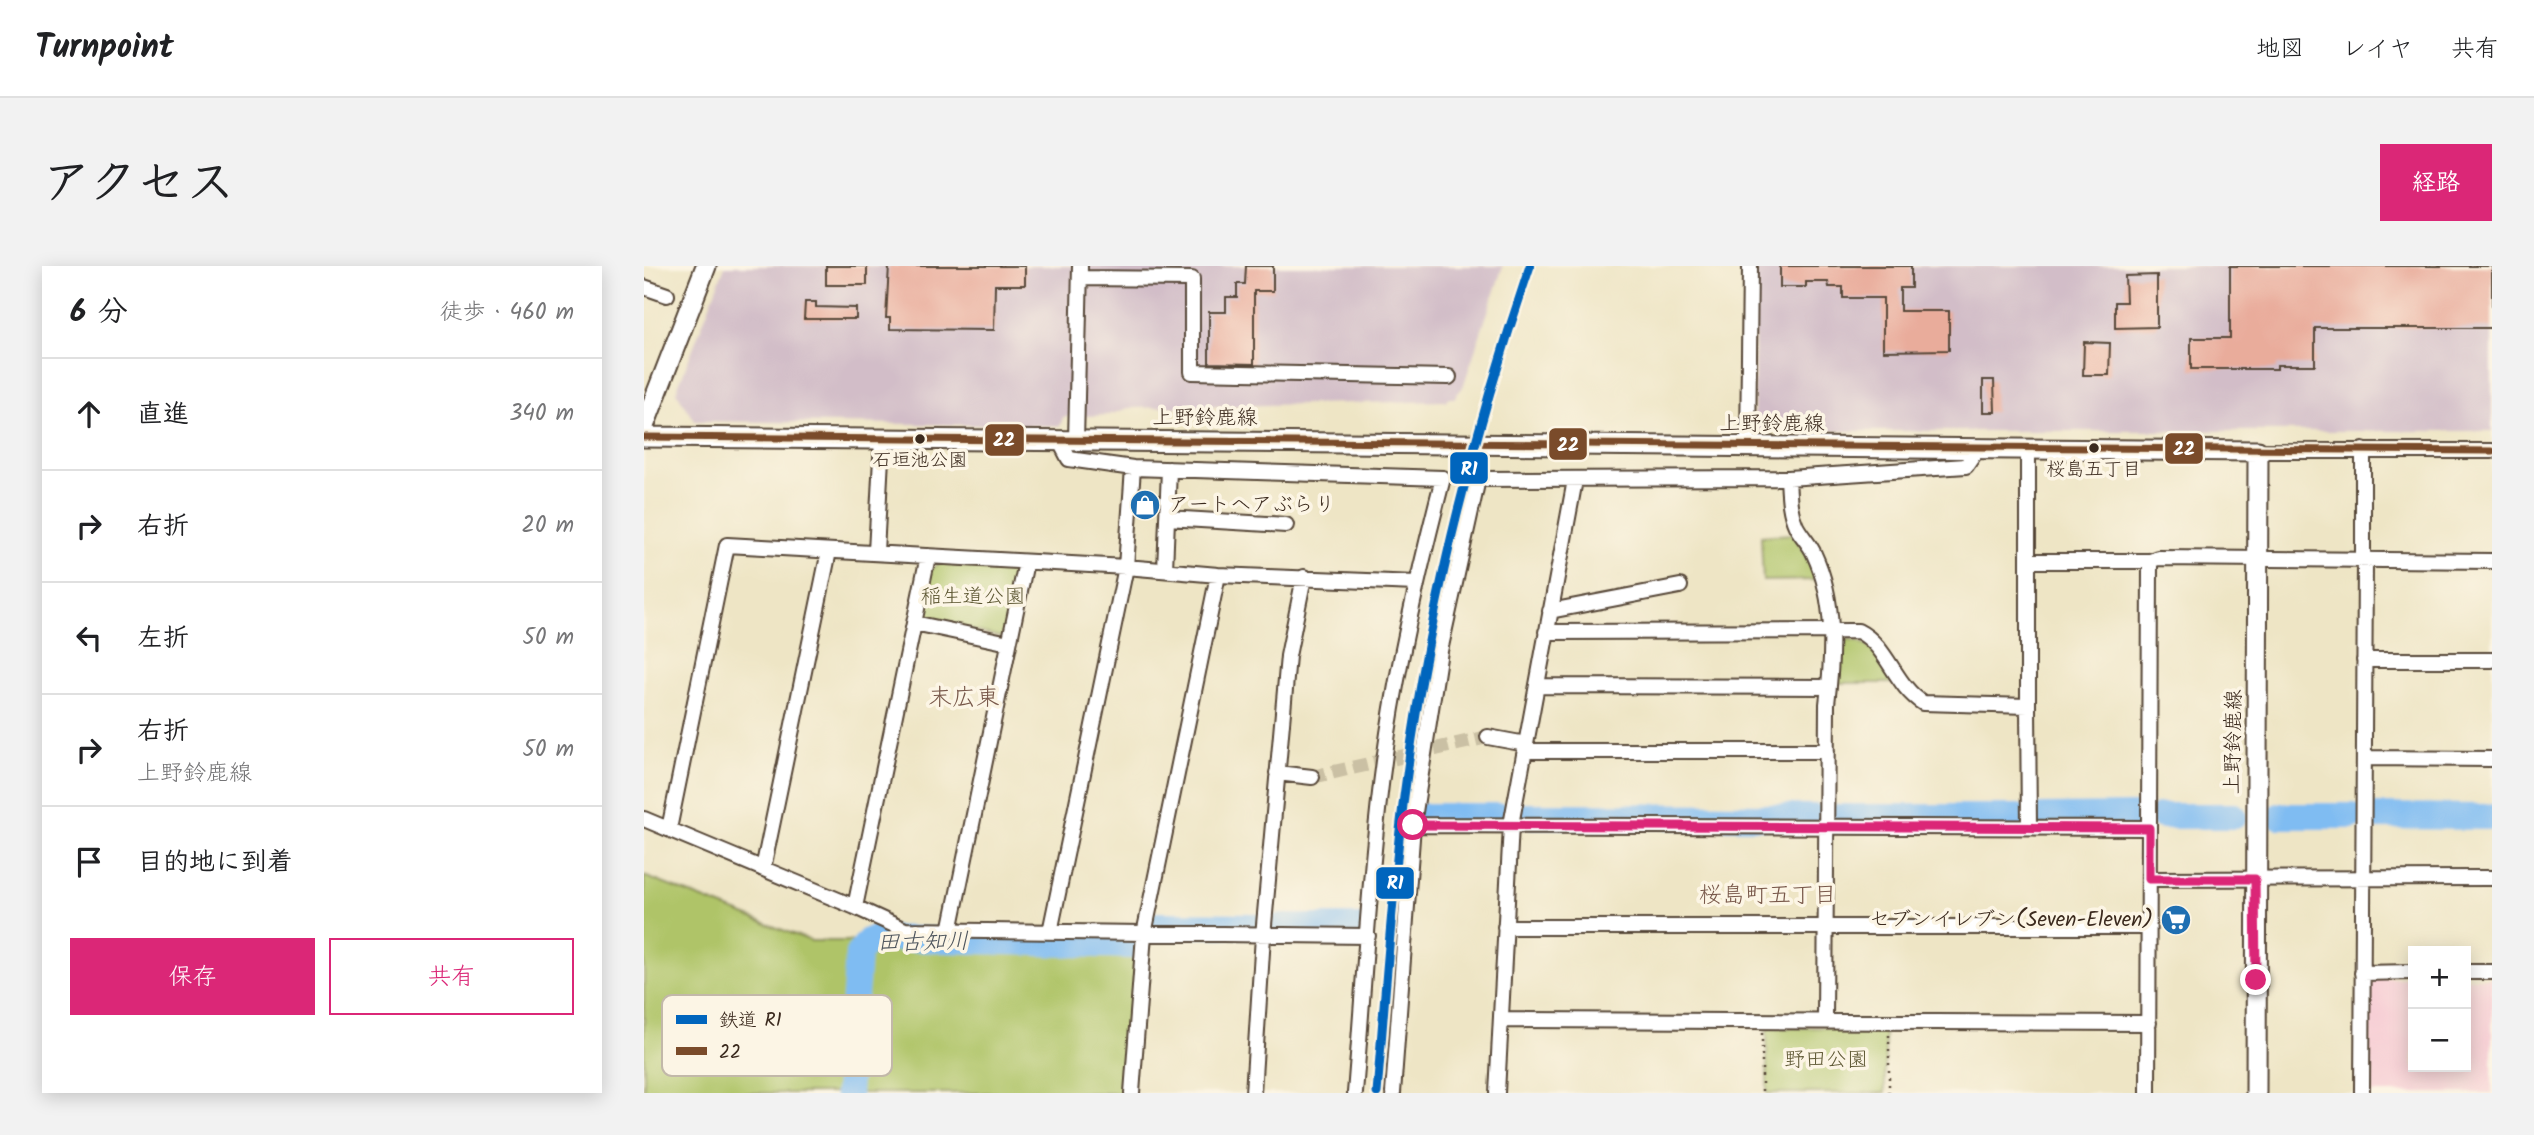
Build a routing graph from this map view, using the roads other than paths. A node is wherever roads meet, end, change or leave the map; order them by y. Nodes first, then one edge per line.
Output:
1 (706, 266) edge
2 (1750, 266) edge
3 (1080, 272) edge
4 (644, 287) edge
5 (667, 295) dead end
6 (1449, 377) dead end
7 (644, 426) edge
8 (644, 437) edge
9 (882, 439) junction
10 (1068, 440) junction
11 (1748, 447) junction
12 (1979, 447) junction
13 (2028, 447) junction
14 (2363, 450) junction
15 (2258, 451) junction
16 (2492, 451) edge
17 (1133, 468) junction
18 (1169, 469) junction
19 (1788, 478) junction
20 (1575, 480) junction
21 (1167, 518) junction
22 (1286, 525) dead end
23 (829, 551) junction
24 (876, 552) junction
25 (928, 556) junction
26 (2259, 558) junction
27 (2029, 561) junction
28 (2150, 561) junction
29 (2365, 561) junction
30 (2492, 561) edge
31 (1026, 562) junction
32 (1126, 567) junction
33 (1165, 570) junction
34 (1218, 575) junction
35 (1304, 578) junction
36 (1416, 583) junction
37 (1680, 586) dead end
38 (1550, 611) junction
39 (914, 623) junction
40 (1546, 632) junction
41 (1832, 632) junction
42 (1009, 643) junction
43 (2364, 660) junction
44 (2492, 660) edge
45 (1536, 686) junction
46 (1829, 687) junction
47 (2028, 706) junction
48 (1488, 737) tunnel mouth
49 (1525, 747) junction
50 (1827, 751) junction
51 (2364, 758) junction
52 (2492, 759) edge
53 (1277, 772) junction
54 (1312, 777) tunnel mouth
55 (644, 819) edge
56 (1413, 825) junction
57 (1511, 825) junction
58 (1826, 826) junction
59 (2029, 827) junction
60 (2149, 828) junction
61 (669, 829) junction
62 (763, 869) junction
63 (2363, 877) junction
64 (2492, 878) edge
65 (2149, 879) junction
66 (2255, 879) junction
67 (855, 907) junction
68 (1505, 927) junction
69 (2148, 927) junction
70 (1827, 928) junction
71 (950, 930) junction
72 (1050, 932) junction
73 (1144, 934) junction
74 (1263, 936) junction
75 (1368, 936) junction
76 (2362, 972) junction
77 (2408, 972) edge
78 (2471, 972) edge
79 (2492, 972) edge
80 (1501, 1020) junction
81 (1825, 1021) junction
82 (2149, 1023) junction
83 (1132, 1093) edge
84 (1252, 1093) edge
85 (1355, 1093) edge
86 (1393, 1093) edge
87 (1497, 1093) edge
88 (2148, 1093) edge
89 (2256, 1093) edge
90 (2362, 1093) edge

1 - 7 main road
2 - 11 street
3 - 6 street
3 - 10 street
4 - 5 street
8 - 9 main road, 上野鈴鹿線
9 - 10 main road, 上野鈴鹿線
9 - 24 street
10 - 11 main road, 上野鈴鹿線
10 - 17 street
11 - 12 main road, 上野鈴鹿線
12 - 13 main road, 上野鈴鹿線
12 - 19 street
13 - 15 main road, 上野鈴鹿線
13 - 27 street
14 - 15 street
14 - 16 street
14 - 29 street
15 - 26 main road, 上野鈴鹿線
17 - 18 street
17 - 32 street
18 - 21 street
18 - 36 street
19 - 20 street
19 - 41 street
20 - 38 street
20 - 56 street
21 - 22 street
21 - 33 street
23 - 24 street
23 - 61 street
23 - 62 street
24 - 25 street
25 - 31 street
25 - 39 street
26 - 28 street
26 - 29 street
26 - 66 main road, 上野鈴鹿線
27 - 28 street
27 - 47 street
28 - 60 street
29 - 30 street
29 - 43 street
31 - 32 street
31 - 42 street
32 - 33 street
32 - 72 street
33 - 34 street
34 - 35 street
34 - 73 street
35 - 36 street
35 - 53 street
36 - 75 street
37 - 38 street
38 - 40 street
39 - 42 street
39 - 67 street
40 - 41 street
40 - 45 street
41 - 46 street
41 - 47 street
42 - 71 street
43 - 44 street
43 - 51 street
45 - 46 street
45 - 49 street
46 - 50 street
47 - 59 street
48 - 49 street
49 - 50 street
49 - 57 street
50 - 58 street
51 - 52 street
51 - 63 street
53 - 54 street
53 - 74 street
55 - 61 street
56 - 57 street
56 - 86 street
57 - 58 street
57 - 68 street
58 - 59 street
58 - 70 street
59 - 60 street
60 - 65 street
61 - 62 street
62 - 67 street
63 - 64 street
63 - 66 street
63 - 76 street
65 - 66 street
65 - 69 street
66 - 89 main road, 上野鈴鹿線
67 - 71 street
68 - 70 street
68 - 80 street
69 - 70 street
69 - 82 street
70 - 81 street
71 - 72 street
72 - 73 street
73 - 74 street
73 - 83 street
74 - 75 street
74 - 84 street
75 - 85 street
76 - 77 street
76 - 90 street
78 - 79 street
80 - 81 street
80 - 87 street
81 - 82 street
82 - 88 street

